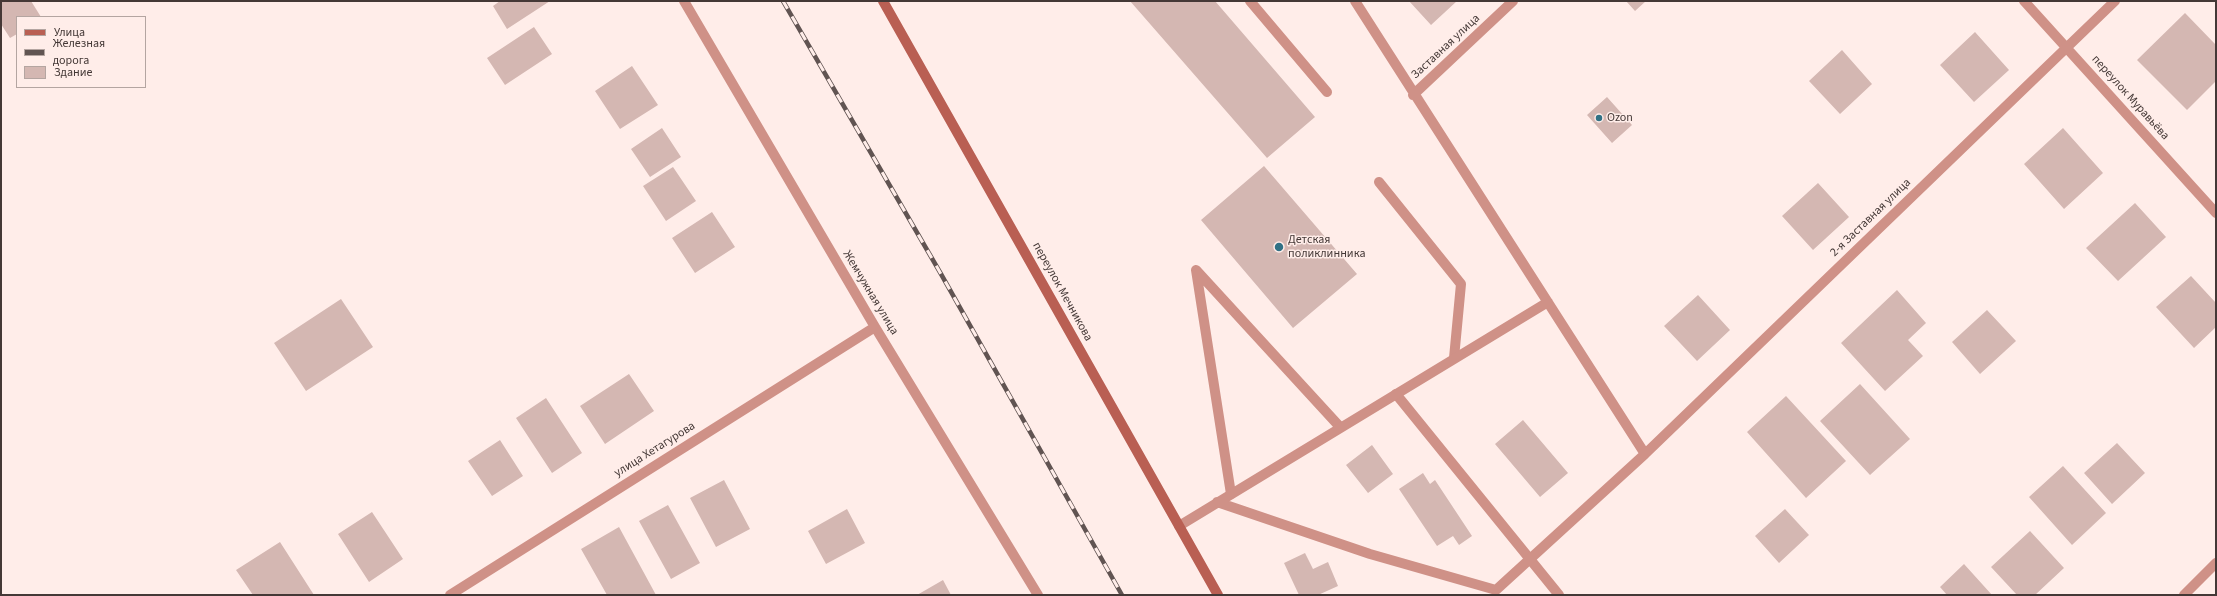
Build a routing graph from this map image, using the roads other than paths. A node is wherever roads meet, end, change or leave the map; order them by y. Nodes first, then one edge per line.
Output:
1 (684, 1) edge
2 (883, 1) edge
3 (1250, 1) edge
4 (1355, 1) edge
5 (1513, 1) edge
6 (2024, 1) edge
7 (2115, 1) edge
8 (2066, 48) junction
9 (1327, 92) dead end
10 (1413, 95) junction
11 (1379, 182) dead end
12 (2216, 213) edge
13 (1548, 302) junction
14 (875, 327) junction
15 (1454, 358) junction
16 (1396, 394) junction
17 (1340, 427) junction
18 (1646, 454) junction
19 (1231, 494) junction
20 (1217, 502) junction
21 (1179, 526) junction
22 (1530, 560) junction
23 (2216, 563) edge
24 (450, 595) edge
25 (1038, 595) edge
26 (1218, 595) edge
27 (1558, 595) edge
28 (2184, 595) edge

1 - 14 street, Жемчужная улица
2 - 21 street, переулок Мечникова
3 - 9 street
4 - 10 street
5 - 10 street, Заставная улица
6 - 8 street, переулок Муравьёва
7 - 8 street, 2-я Заставная улица
8 - 12 street, переулок Муравьёва
8 - 18 street, 2-я Заставная улица
10 - 13 street
11 - 15 street
13 - 15 street
13 - 18 street
14 - 24 street, улица Хетагурова
14 - 25 street, Жемчужная улица
15 - 16 street
16 - 17 street
16 - 22 street
17 - 19 street
17 - 19 street
18 - 22 street, 2-я Заставная улица
19 - 20 street
20 - 21 street
20 - 22 street, 2-я Заставная улица
21 - 26 street, переулок Мечникова
22 - 27 street
23 - 28 street

